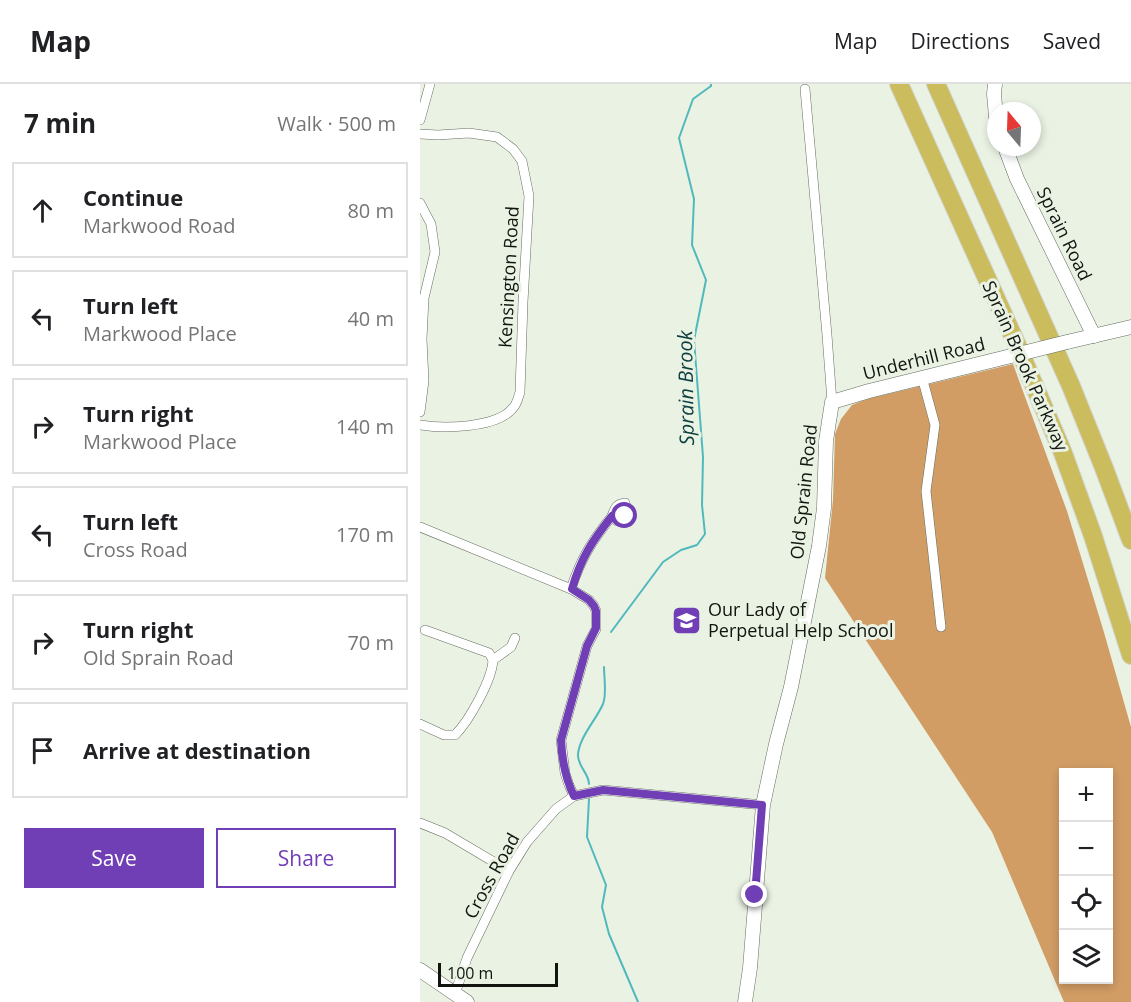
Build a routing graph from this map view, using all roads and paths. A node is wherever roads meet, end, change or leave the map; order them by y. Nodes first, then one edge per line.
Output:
1 (430, 84) edge
2 (899, 84) edge
3 (936, 84) edge
4 (995, 84) edge
5 (804, 89) dead end
6 (995, 102) edge
7 (420, 120) edge
8 (420, 134) edge
9 (1008, 156) edge
10 (420, 203) edge
11 (1131, 327) edge
12 (1094, 336) junction
13 (922, 377) junction
14 (832, 402) junction
15 (420, 412) edge
16 (420, 425) edge
17 (612, 516) dead end
18 (420, 527) edge
19 (1131, 540) edge
20 (572, 589) junction
21 (941, 627) dead end
22 (425, 630) dead end
23 (515, 638) dead end
24 (1131, 655) edge
25 (493, 660) junction
26 (420, 724) edge
27 (574, 796) junction
28 (762, 805) junction
29 (420, 823) edge
30 (510, 871) junction
31 (420, 970) edge
32 (455, 994) junction
33 (467, 1002) edge
34 (745, 1002) edge

1 - 7 street
2 - 24 highway, Sprain Brook Parkway
3 - 19 highway, Sprain Brook Parkway
4 - 6 street
5 - 14 street, Old Sprain Road
8 - 16 street, Kensington Road
9 - 12 street, Sprain Road
10 - 15 street
11 - 12 street, Underhill Road
12 - 13 street, Underhill Road, bridge
13 - 14 street, Underhill Road
13 - 21 street
14 - 28 street, Old Sprain Road
17 - 20 street
18 - 20 street
20 - 27 street
22 - 25 street
23 - 25 street
25 - 26 street
27 - 28 street, Cross Road
27 - 30 street, Cross Road
28 - 34 street, Old Sprain Road
29 - 30 street
30 - 32 street, Cross Road
31 - 32 street
32 - 33 street

